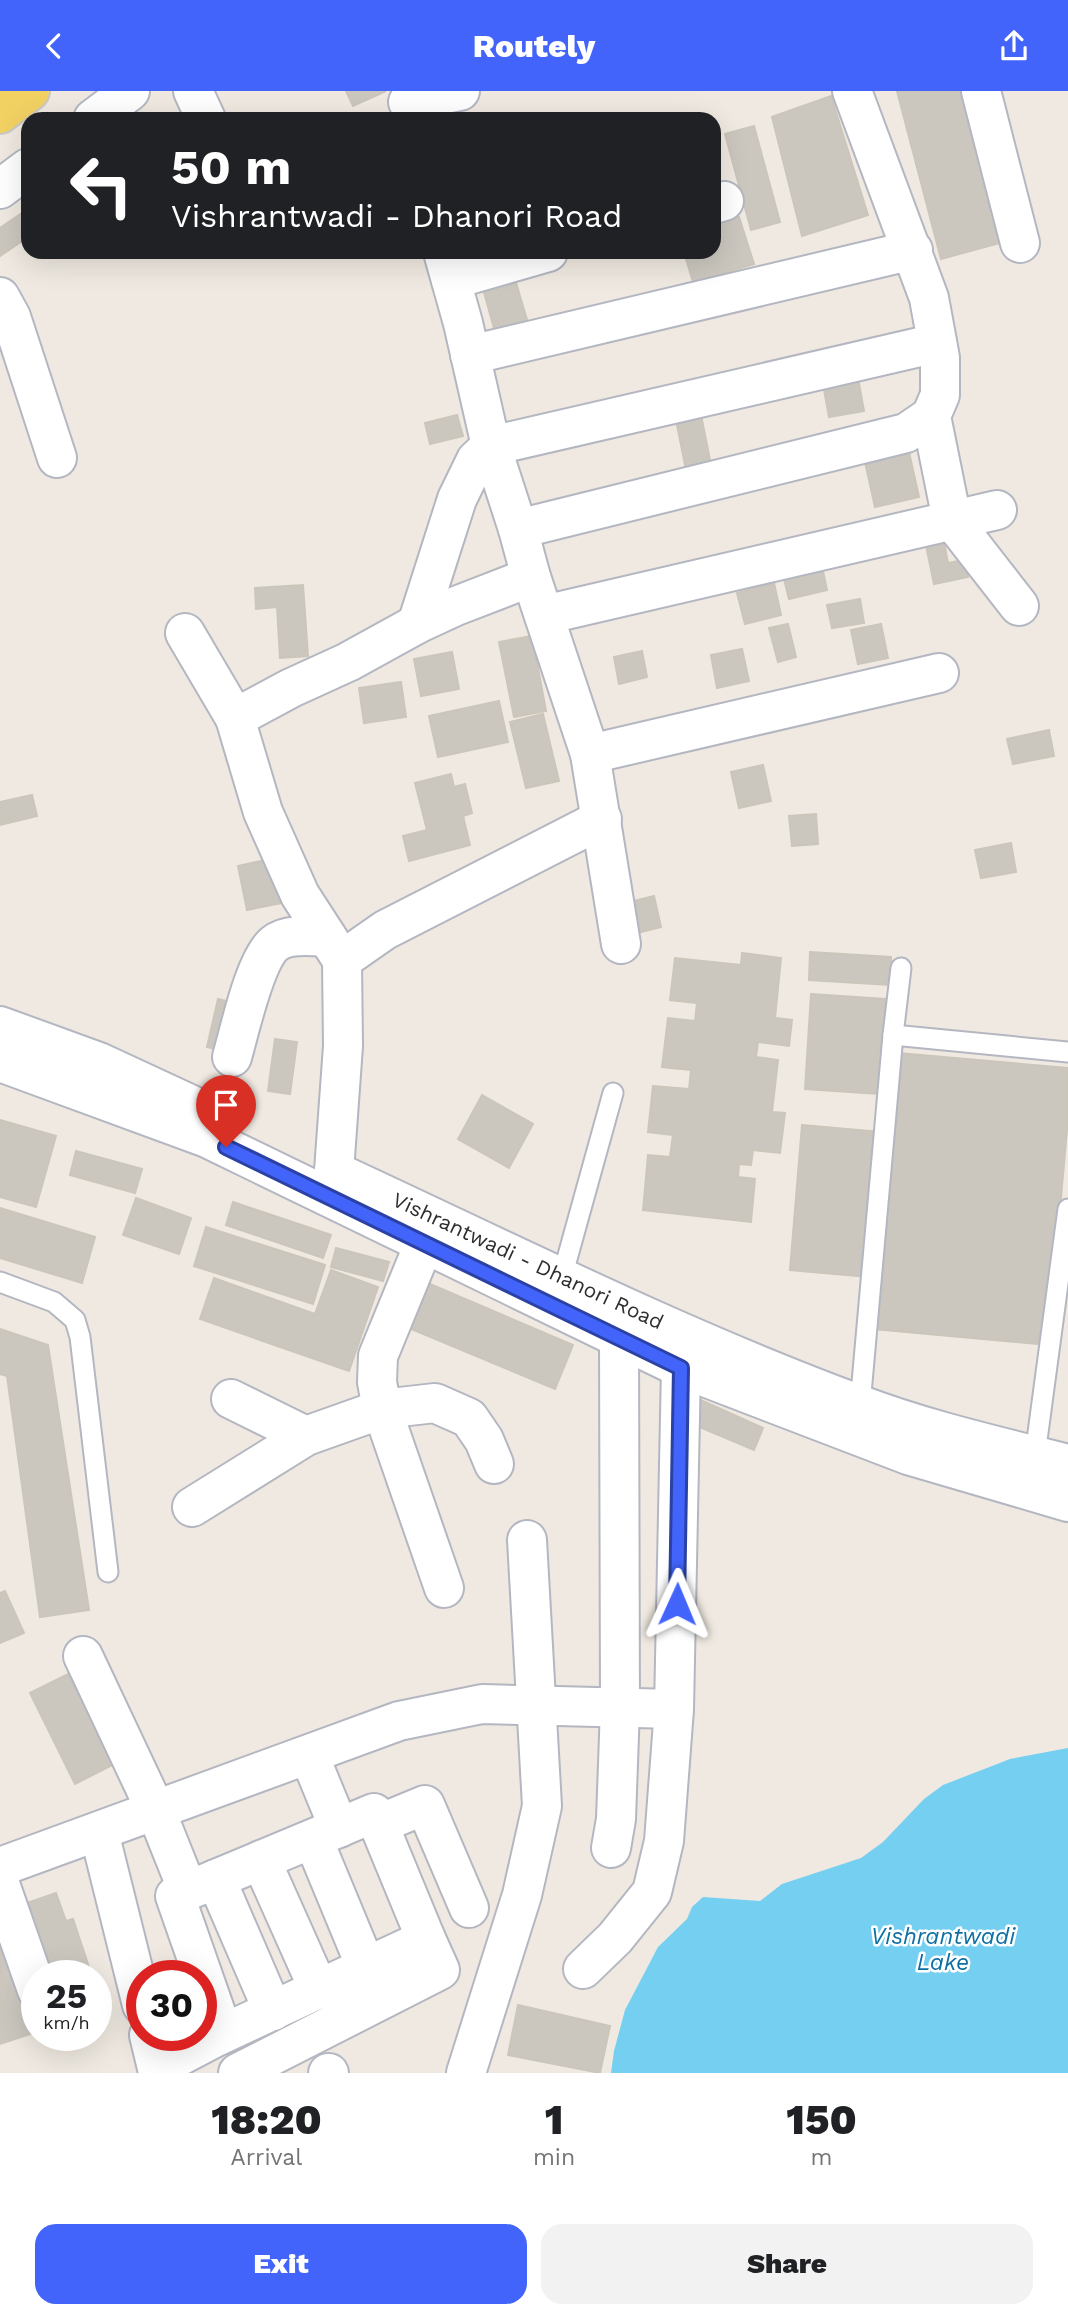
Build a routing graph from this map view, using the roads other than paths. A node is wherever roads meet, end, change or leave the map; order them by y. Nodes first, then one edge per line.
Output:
1 (30, 91) edge
2 (130, 91) edge
3 (193, 91) edge
4 (460, 91) edge
5 (852, 91) edge
6 (981, 91) edge
7 (408, 104) edge
8 (102, 112) edge
9 (203, 112) edge
10 (0, 114) edge
11 (21, 174) edge
12 (0, 190) edge
13 (1020, 243) dead end
14 (913, 250) junction
15 (498, 259) edge
16 (447, 266) edge
17 (0, 297) edge
18 (937, 343) junction
19 (470, 355) junction
20 (931, 416) junction
21 (491, 446) junction
22 (57, 457) dead end
23 (998, 510) dead end
24 (952, 520) junction
25 (518, 529) junction
26 (531, 577) junction
27 (1019, 606) dead end
28 (544, 615) junction
29 (417, 624) junction
30 (185, 633) dead end
31 (939, 673) dead end
32 (235, 718) junction
33 (590, 754) junction
34 (602, 818) junction
35 (621, 944) dead end
36 (335, 948) junction
37 (901, 968) dead end
38 (0, 1026) edge
39 (893, 1035) junction
40 (1068, 1052) edge
41 (232, 1057) dead end
42 (0, 1062) edge
43 (613, 1093) dead end
44 (334, 1171) junction
45 (1068, 1209) edge
46 (425, 1244) junction
47 (0, 1282) edge
48 (555, 1291) junction
49 (619, 1338) junction
50 (681, 1368) junction
51 (231, 1399) dead end
52 (860, 1405) junction
53 (382, 1409) junction
54 (306, 1436) junction
55 (1052, 1459) edge
56 (494, 1464) dead end
57 (1068, 1501) edge
58 (192, 1507) dead end
59 (527, 1539) dead end
60 (108, 1572) dead end
61 (444, 1588) dead end
62 (83, 1656) dead end
63 (536, 1706) junction
64 (620, 1708) junction
65 (674, 1709) junction
66 (309, 1755) junction
67 (156, 1811) junction
68 (379, 1824) junction
69 (99, 1832) junction
70 (326, 1833) junction
71 (611, 1848) dead end
72 (261, 1860) junction
73 (0, 1867) edge
74 (0, 1884) edge
75 (202, 1885) junction
76 (468, 1908) dead end
77 (426, 1939) junction
78 (27, 1960) edge
79 (131, 1960) edge
80 (366, 1967) junction
81 (583, 1969) dead end
82 (319, 1990) junction
83 (273, 2011) junction
84 (223, 2033) junction
85 (217, 2036) edge
86 (153, 2051) edge
87 (189, 2051) edge
88 (238, 2073) edge
89 (466, 2073) edge

1 - 10 main road
2 - 8 street
3 - 9 street
4 - 7 street
5 - 14 street
6 - 13 street
11 - 12 street
14 - 18 street
14 - 19 street
15 - 16 street
16 - 19 street
17 - 22 street
18 - 20 street
18 - 21 street
19 - 21 street
20 - 24 street
20 - 25 street
21 - 25 street
21 - 29 street
23 - 24 street
24 - 27 street
24 - 28 street
25 - 26 street
26 - 28 street
26 - 29 street
28 - 33 street
29 - 32 street
30 - 32 street
31 - 33 street
32 - 36 street
33 - 34 street
34 - 35 street
34 - 36 street
36 - 41 street
36 - 44 street
37 - 39 lane
38 - 44 street, Vishrantwadi - Dhanori Road
39 - 40 lane
39 - 52 lane
42 - 46 street, Vishrantwadi - Dhanori Road
43 - 48 lane
44 - 48 street, Vishrantwadi - Dhanori Road
45 - 55 lane
46 - 48 street, Vishrantwadi - Dhanori Road
46 - 53 street
47 - 60 lane
48 - 49 street, Vishrantwadi - Dhanori Road
48 - 52 street, Vishrantwadi - Dhanori Road
49 - 50 street, Vishrantwadi - Dhanori Road
49 - 64 street
50 - 57 street, Vishrantwadi - Dhanori Road
50 - 65 street
51 - 54 street
52 - 55 street, Vishrantwadi - Dhanori Road
53 - 54 street
53 - 56 street
53 - 61 street
54 - 58 street
59 - 63 street
62 - 67 street
63 - 64 street
63 - 66 street
63 - 89 street
64 - 65 street
64 - 71 street
65 - 81 street
66 - 67 street
66 - 70 street
67 - 69 street
67 - 75 street
68 - 70 street
68 - 76 street
68 - 77 street
69 - 73 street
69 - 79 street
70 - 72 street
70 - 80 street
72 - 75 street
72 - 82 street
74 - 78 street
75 - 83 street
75 - 84 street
77 - 80 street
77 - 88 street
80 - 82 street
82 - 83 street
83 - 84 street
84 - 85 street
86 - 87 street

